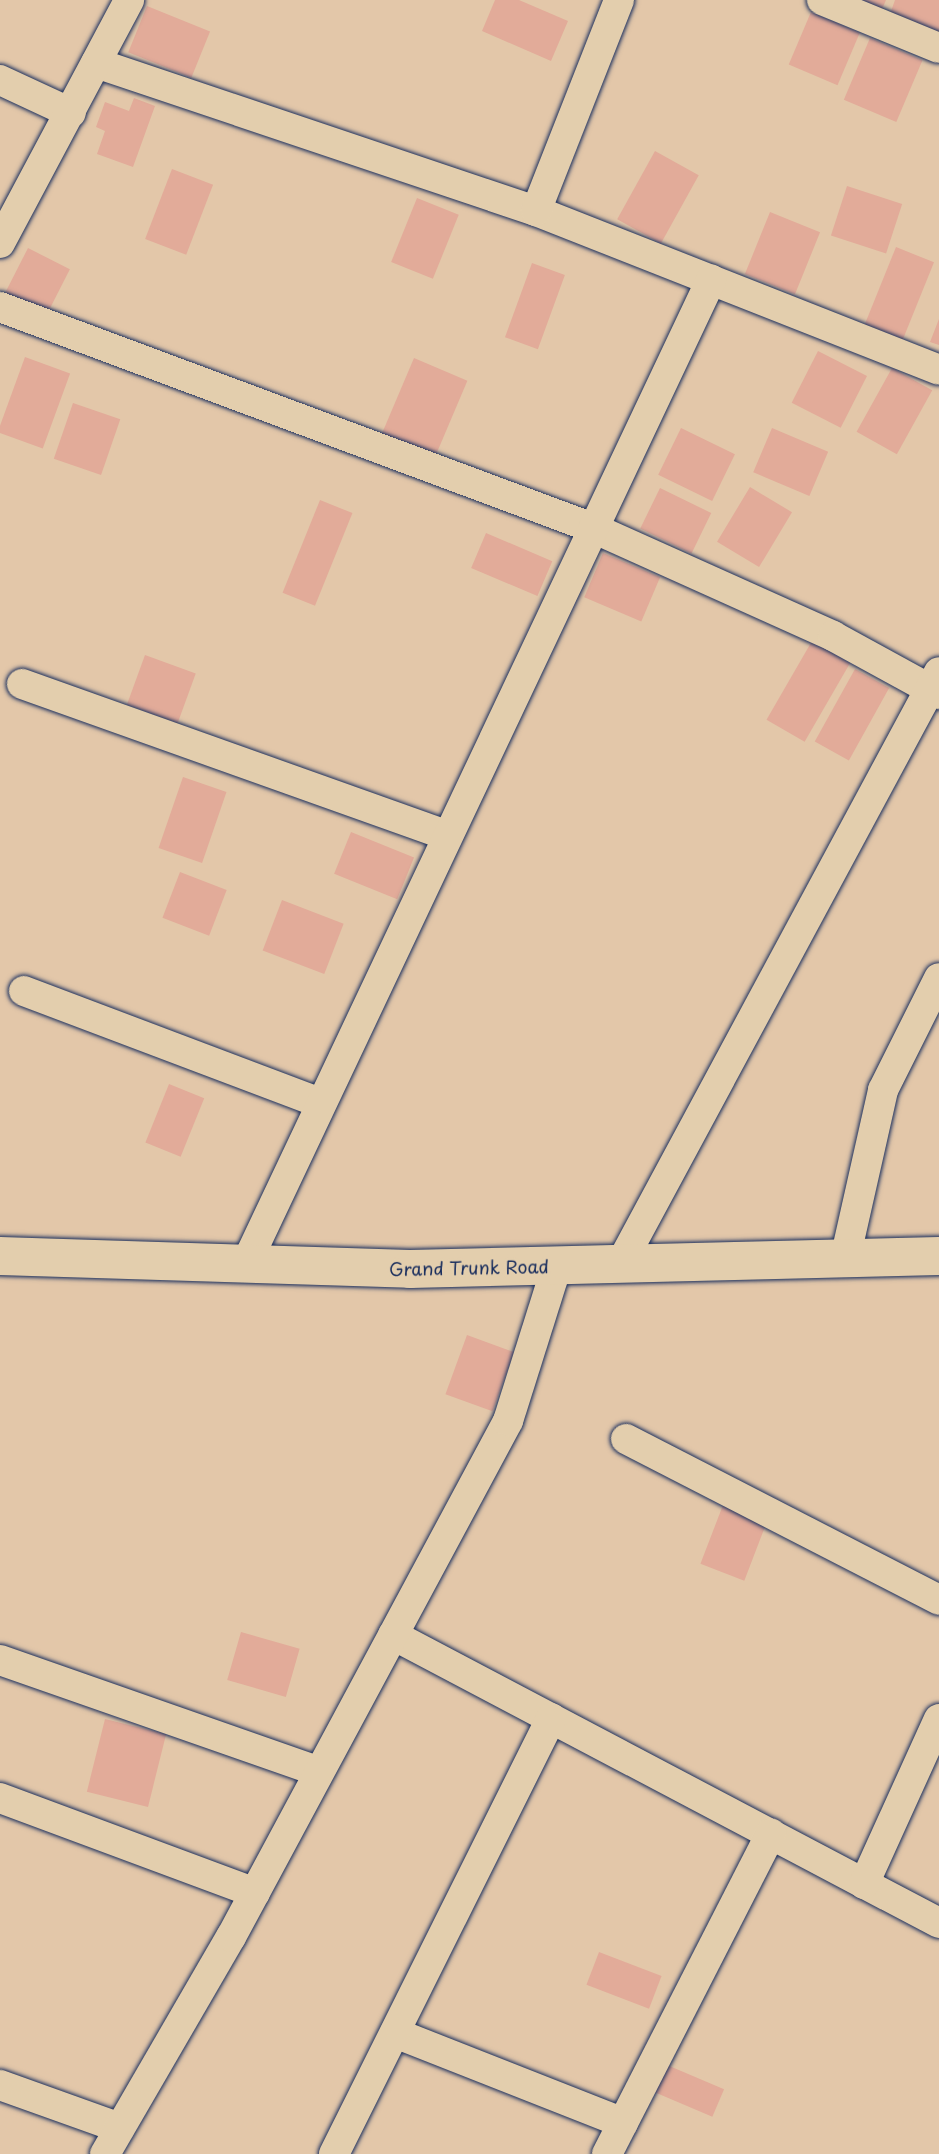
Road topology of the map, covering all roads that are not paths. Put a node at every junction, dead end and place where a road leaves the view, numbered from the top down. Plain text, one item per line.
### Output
1 (128, 0) edge
2 (619, 0) edge
3 (822, 0) edge
4 (939, 48) edge
5 (96, 63) junction
6 (0, 80) edge
7 (71, 113) junction
8 (536, 211) junction
9 (0, 243) edge
10 (711, 280) junction
11 (0, 307) edge
12 (939, 370) edge
13 (593, 528) junction
14 (22, 684) dead end
15 (936, 685) edge
16 (447, 835) junction
17 (939, 978) edge
18 (24, 991) dead end
19 (320, 1103) junction
20 (0, 1256) edge
21 (939, 1256) edge
22 (845, 1259) junction
23 (620, 1265) junction
24 (245, 1266) junction
25 (557, 1266) junction
26 (626, 1439) dead end
27 (939, 1600) edge
28 (393, 1635) junction
29 (0, 1660) edge
30 (551, 1718) junction
31 (937, 1732) edge
32 (319, 1772) junction
33 (0, 1798) edge
34 (771, 1834) junction
35 (864, 1884) junction
36 (255, 1893) junction
37 (939, 1923) edge
38 (395, 2033) junction
39 (0, 2085) edge
40 (623, 2123) junction
41 (120, 2128) junction
42 (105, 2154) edge
43 (334, 2154) edge
44 (607, 2154) edge

1 - 5 street
2 - 8 street
3 - 4 street
5 - 7 street
5 - 8 street
6 - 7 street
7 - 9 street
8 - 10 street
10 - 12 street
10 - 13 street
11 - 13 street
13 - 15 street
13 - 16 street
14 - 16 street
15 - 23 street
16 - 19 street
17 - 22 street
18 - 19 street
19 - 24 street
20 - 24 main road, Grand Trunk Road
21 - 22 main road, Grand Trunk Road
22 - 23 main road, Grand Trunk Road
23 - 25 main road, Grand Trunk Road
24 - 25 main road, Grand Trunk Road
25 - 28 street
26 - 27 street
28 - 30 street
28 - 32 street
29 - 32 street
30 - 34 street
30 - 38 street
31 - 35 street
32 - 36 street
33 - 36 street
34 - 35 street
34 - 40 street
35 - 37 street
36 - 41 street
38 - 40 street
38 - 43 street
39 - 41 street
40 - 44 street
41 - 42 street

